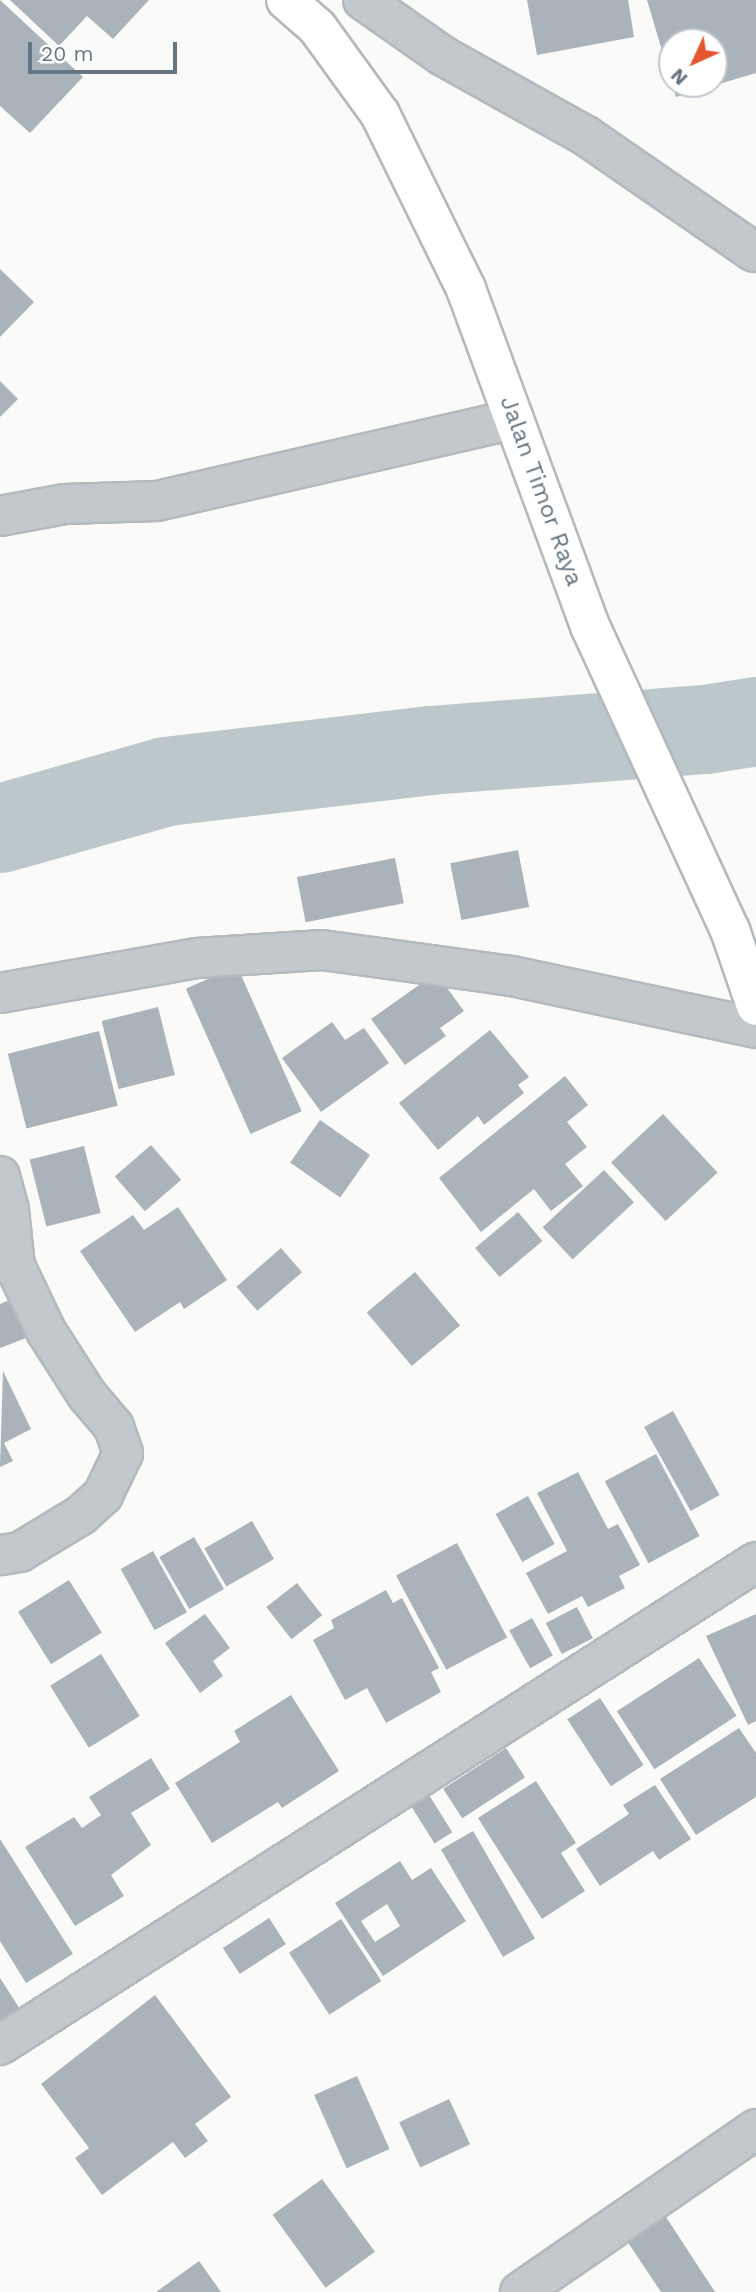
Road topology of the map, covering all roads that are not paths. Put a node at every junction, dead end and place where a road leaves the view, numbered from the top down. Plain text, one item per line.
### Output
1 (363, 0) edge
2 (298, 4) edge
3 (754, 252) dead end
4 (514, 419) junction
5 (0, 516) edge
6 (0, 993) edge
7 (756, 1006) edge
8 (756, 1028) edge
9 (0, 1176) edge
10 (0, 1555) edge
11 (756, 1562) edge
12 (0, 2045) edge
13 (756, 2129) edge
14 (520, 2292) edge

1 - 3 street
2 - 4 highway, Jalan Timor Raya
4 - 5 street
4 - 7 highway, Jalan Timor Raya
6 - 8 street
9 - 10 street
11 - 12 street
13 - 14 street

